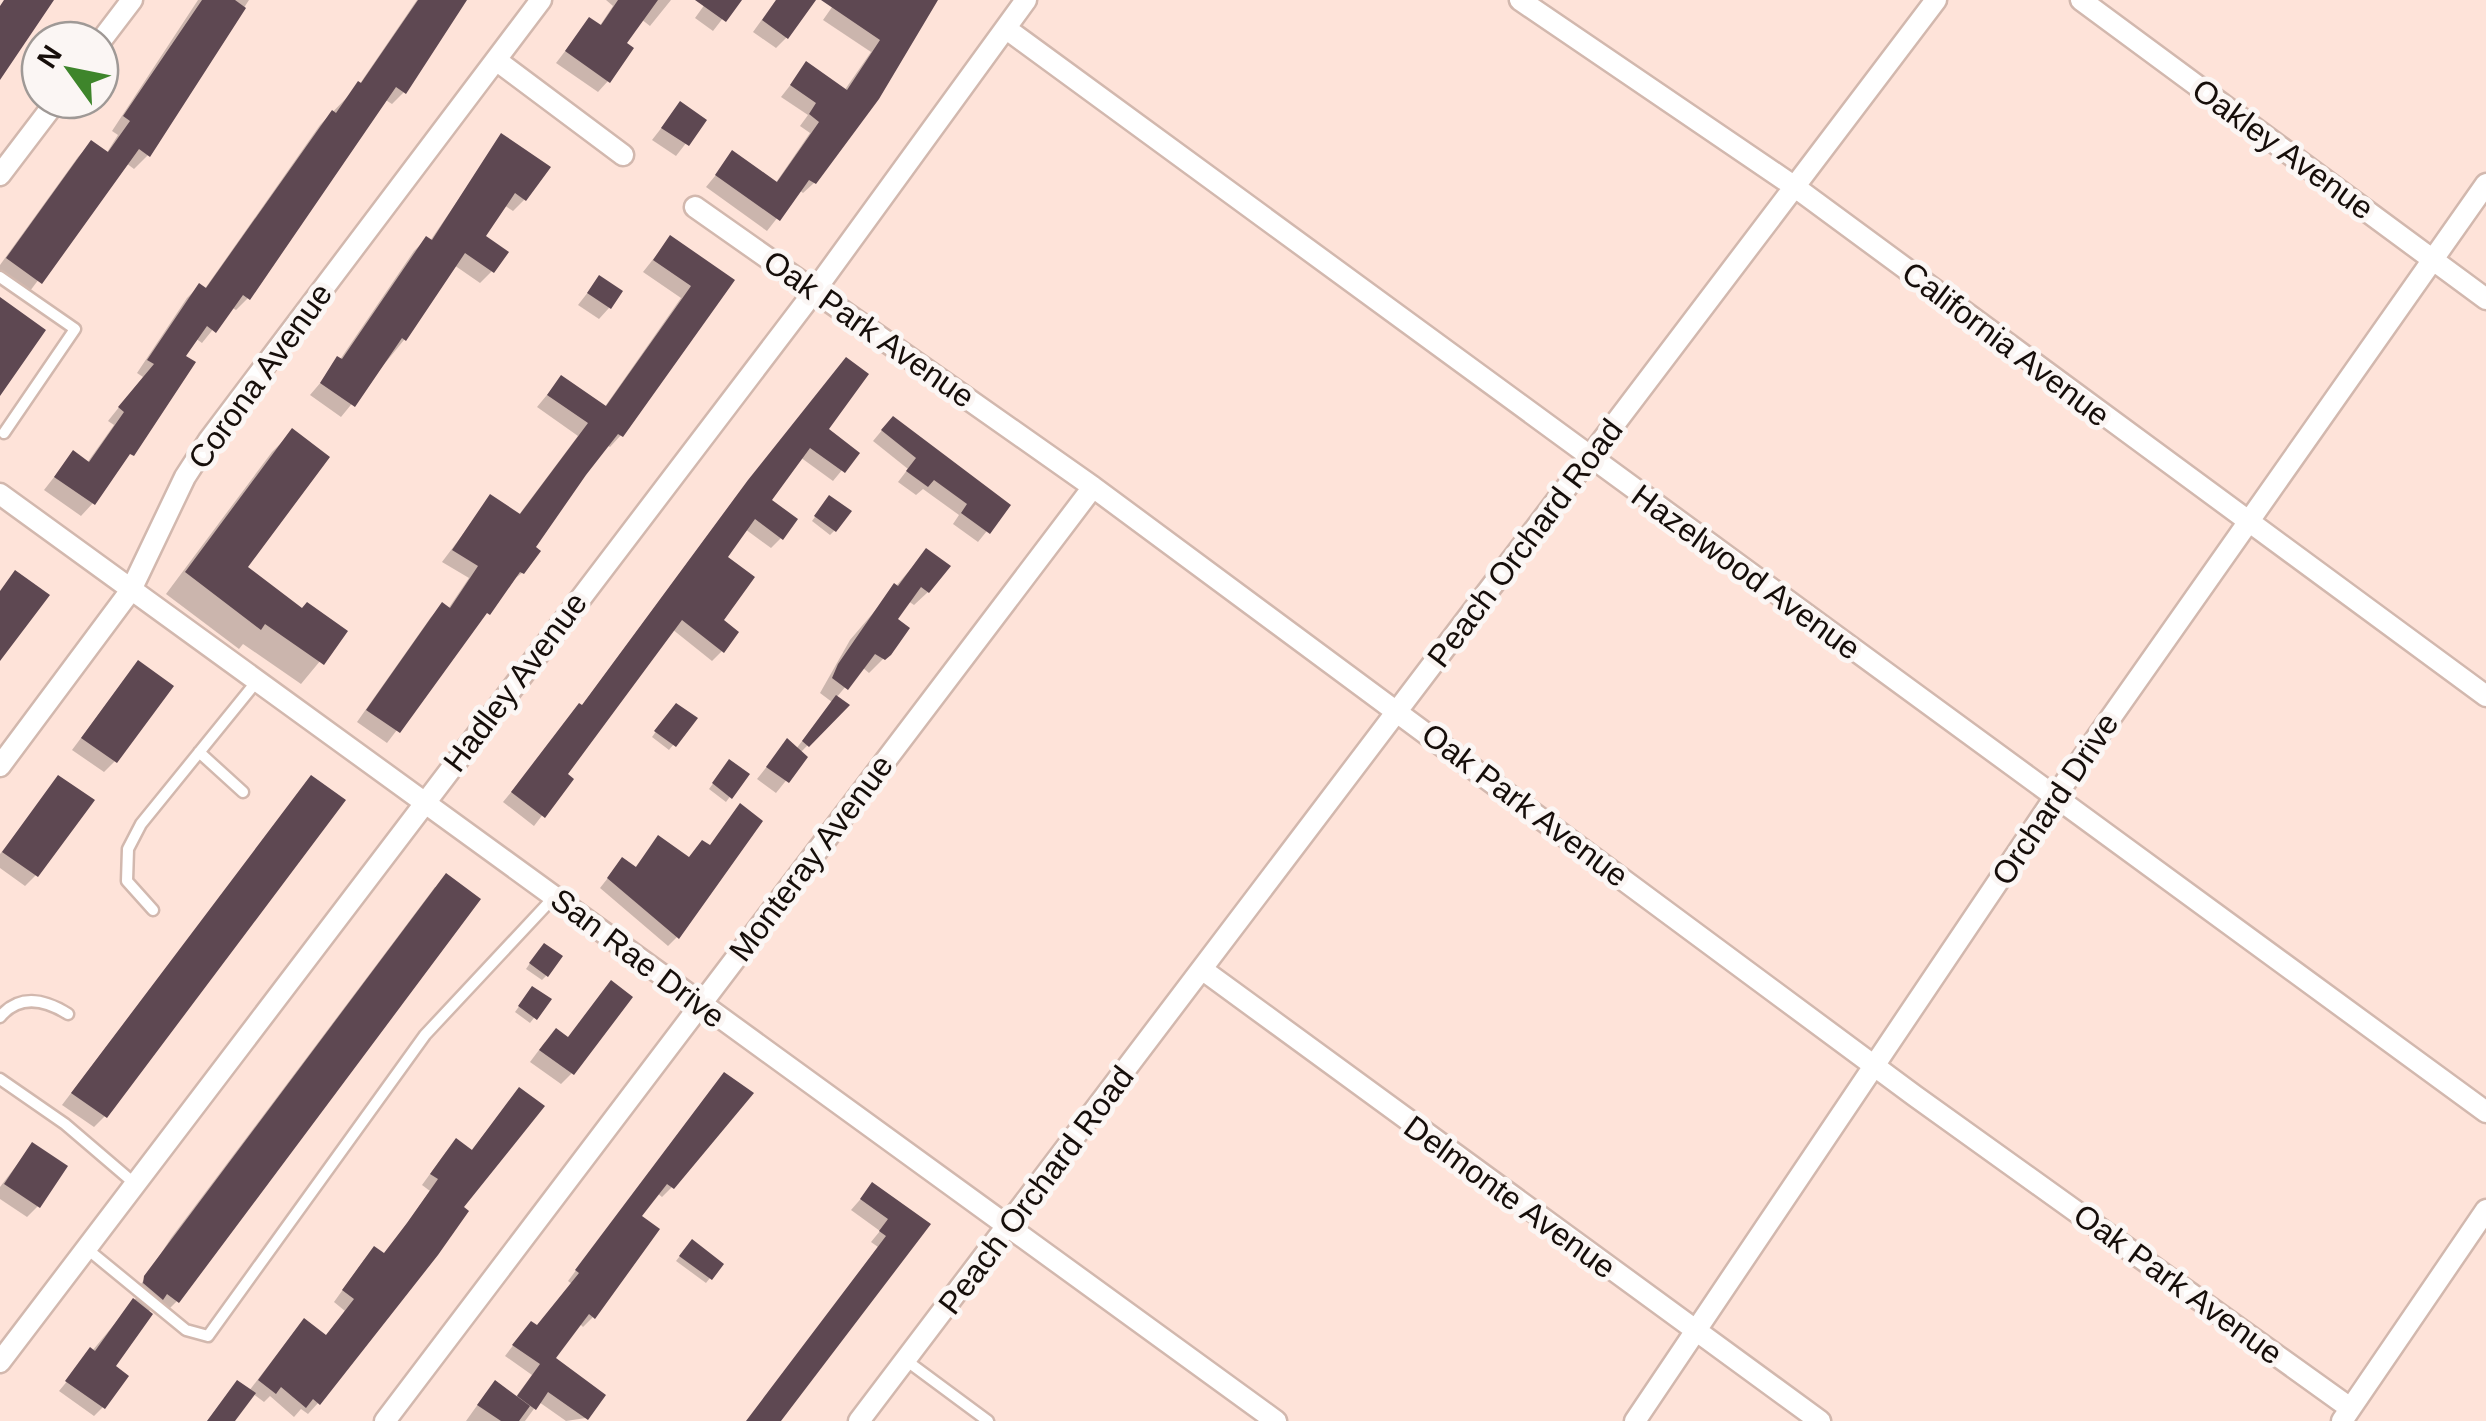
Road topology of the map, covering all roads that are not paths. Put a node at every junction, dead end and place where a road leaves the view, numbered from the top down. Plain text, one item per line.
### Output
1 (132, 0) edge
2 (541, 0) edge
3 (1026, 0) edge
4 (1520, 0) edge
5 (1936, 0) edge
6 (2081, 0) edge
7 (117, 20) edge
8 (1008, 30) junction
9 (496, 60) junction
10 (42, 120) edge
11 (622, 155) dead end
12 (0, 175) edge
13 (2486, 184) edge
14 (1795, 187) junction
15 (695, 206) dead end
16 (2432, 259) junction
17 (0, 277) edge
18 (813, 292) junction
19 (2486, 299) edge
20 (4, 433) dead end
21 (1589, 457) junction
22 (1093, 487) junction
23 (0, 494) edge
24 (2244, 522) junction
25 (131, 590) junction
26 (257, 680) junction
27 (2486, 696) edge
28 (1399, 710) junction
29 (199, 752) junction
30 (0, 766) edge
31 (243, 792) dead end
32 (2055, 797) junction
33 (425, 801) junction
34 (555, 896) junction
35 (153, 910) dead end
36 (1202, 970) junction
37 (702, 1003) junction
38 (68, 1014) dead end
39 (0, 1017) edge
40 (1876, 1068) junction
41 (0, 1079) edge
42 (2486, 1112) edge
43 (134, 1183) junction
44 (2486, 1210) edge
45 (1009, 1226) junction
46 (85, 1248) junction
47 (1694, 1333) junction
48 (907, 1361) junction
49 (0, 1362) edge
50 (2346, 1415) edge
51 (386, 1421) edge
52 (859, 1421) edge
53 (988, 1421) edge
54 (1276, 1421) edge
55 (1634, 1421) edge
56 (1820, 1421) edge

1 - 7 street
2 - 9 street, Corona Avenue
3 - 8 street, Hadley Avenue
4 - 14 street, California Avenue
5 - 14 street, Peach Orchard Road
6 - 16 street, Oakley Avenue
8 - 18 street, Hadley Avenue
8 - 21 street, Hazelwood Avenue
9 - 11 street
9 - 25 street, Corona Avenue
10 - 12 street
13 - 16 street, Orchard Drive
14 - 21 street, Peach Orchard Road
14 - 24 street, California Avenue
15 - 18 street, Oak Park Avenue
16 - 19 street, Oakley Avenue
16 - 24 street, Orchard Drive
17 - 20 lane
18 - 22 street, Oak Park Avenue
18 - 33 street, Hadley Avenue
21 - 28 street, Peach Orchard Road
21 - 32 street, Hazelwood Avenue
22 - 28 street, Oak Park Avenue
22 - 37 street, Monteray Avenue
23 - 25 street, San Rae Drive
24 - 27 street, California Avenue
24 - 32 street, Orchard Drive
25 - 26 street, San Rae Drive
25 - 30 street, Corona Avenue
26 - 29 lane
26 - 33 street, San Rae Drive
28 - 36 street, Peach Orchard Road
28 - 40 street, Oak Park Avenue
29 - 31 lane
29 - 35 lane
32 - 40 street, Orchard Drive
32 - 42 street, Hazelwood Avenue
33 - 34 street, San Rae Drive
33 - 43 street, Hadley Avenue
34 - 37 street, San Rae Drive
34 - 46 lane
36 - 45 street, Peach Orchard Road
36 - 47 street, Delmonte Avenue
37 - 45 street, San Rae Drive
37 - 51 street, Monteray Avenue
38 - 39 lane
40 - 47 street, Orchard Drive
40 - 50 street, Oak Park Avenue
41 - 43 lane
43 - 46 street, Hadley Avenue
44 - 50 street
45 - 48 street, Peach Orchard Road
45 - 54 street, San Rae Drive
46 - 49 street, Hadley Avenue
47 - 55 street, Orchard Drive
47 - 56 street, Delmonte Avenue
48 - 52 street, Peach Orchard Road
48 - 53 lane

